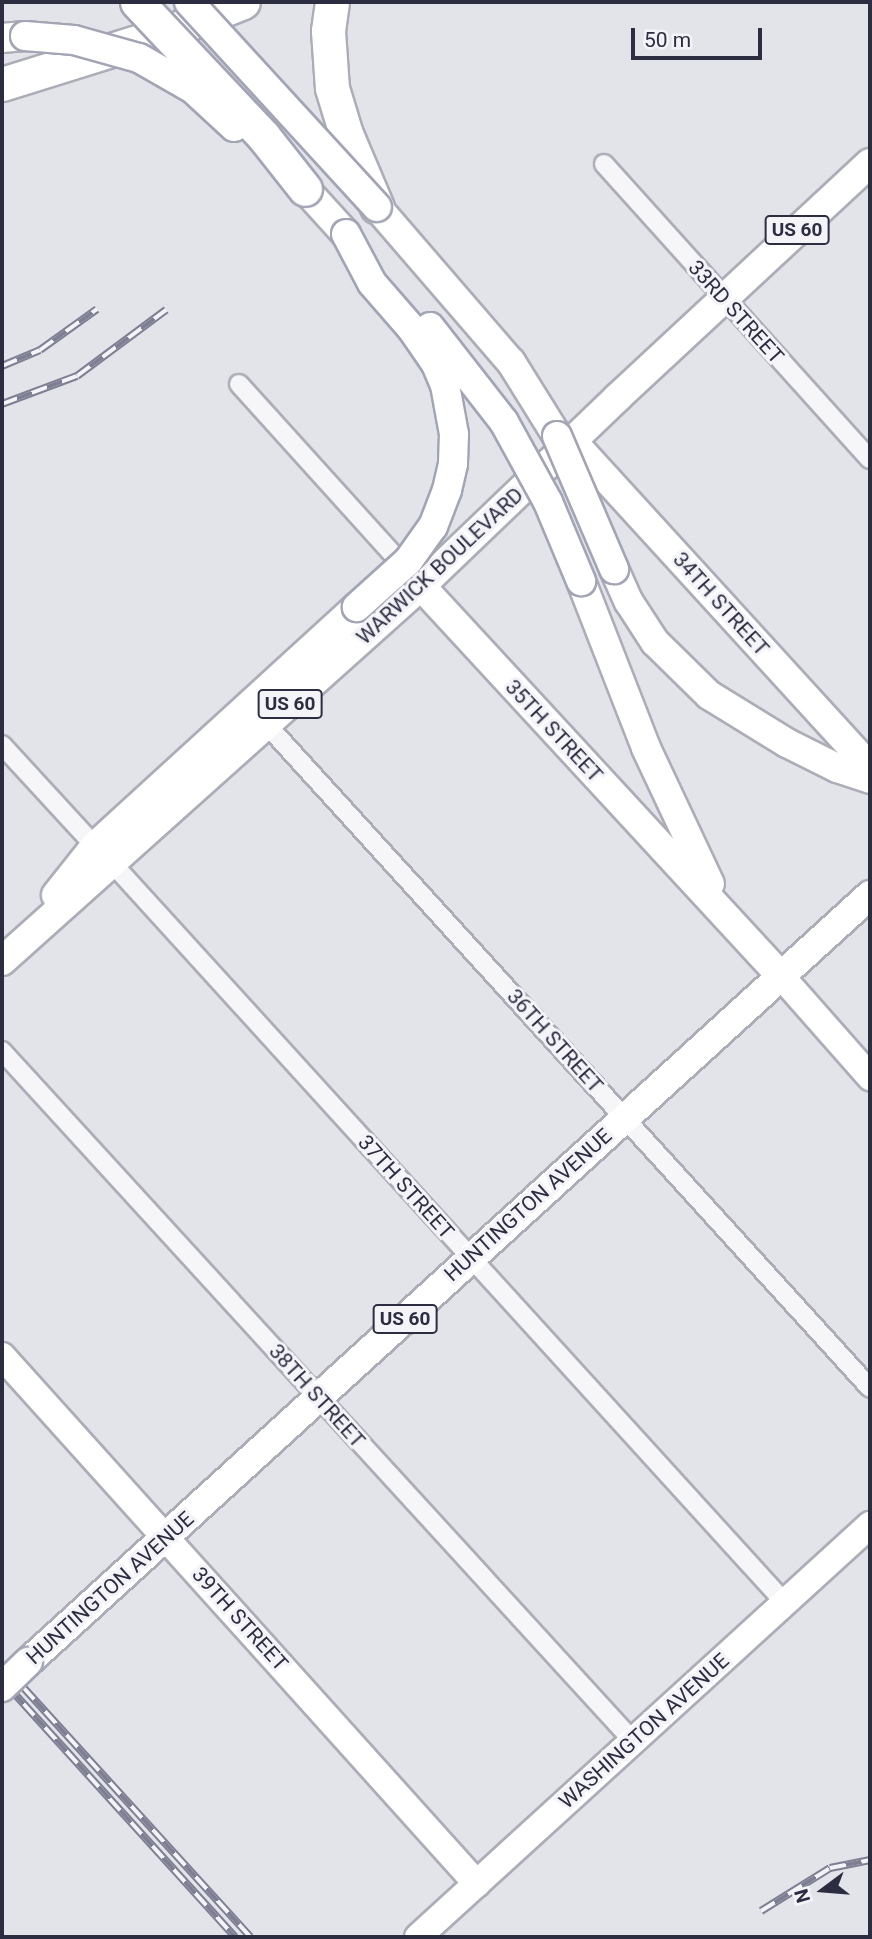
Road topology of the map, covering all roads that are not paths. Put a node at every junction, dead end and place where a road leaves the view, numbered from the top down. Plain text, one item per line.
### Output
1 (137, 2) edge
2 (189, 2) edge
3 (243, 2) edge
4 (331, 2) edge
5 (13, 37) edge
6 (2, 84) edge
7 (870, 163) edge
8 (604, 164) dead end
9 (305, 189) junction
10 (377, 207) junction
11 (346, 234) junction
12 (724, 298) junction
13 (239, 384) dead end
14 (572, 440) junction
15 (870, 459) edge
16 (421, 586) junction
17 (267, 725) junction
18 (2, 745) edge
19 (870, 767) edge
20 (870, 779) edge
21 (103, 854) junction
22 (870, 878) edge
23 (870, 895) edge
24 (849, 915) junction
25 (732, 922) junction
26 (2, 960) edge
27 (781, 976) junction
28 (2, 1051) edge
29 (870, 1077) edge
30 (624, 1118) junction
31 (470, 1257) junction
32 (2, 1356) edge
33 (870, 1388) edge
34 (318, 1398) junction
35 (870, 1525) edge
36 (166, 1536) junction
37 (785, 1603) junction
38 (2, 1687) edge
39 (633, 1741) junction
40 (477, 1884) junction
41 (418, 1937) edge

1 - 9 highway, bridge
2 - 10 main road, bridge
3 - 6 highway
4 - 10 highway
5 - 9 main road, bridge
7 - 12 main road, WARWICK BOULEVARD / US 60
8 - 12 street, 33RD STREET
9 - 11 main road
10 - 20 main road, bridge
11 - 21 main road, bridge
11 - 25 main road, bridge
12 - 14 main road, WARWICK BOULEVARD / US 60
12 - 15 street, 33RD STREET
13 - 16 street, 35TH STREET
14 - 16 main road, WARWICK BOULEVARD / US 60
14 - 19 main road, 34TH STREET
16 - 17 main road, WARWICK BOULEVARD / US 60
16 - 25 main road, 35TH STREET
17 - 21 main road, WARWICK BOULEVARD / US 60
17 - 30 street, 36TH STREET
18 - 21 street, 37TH STREET
21 - 26 main road
21 - 31 street, 37TH STREET
22 - 24 main road
23 - 24 main road, HUNTINGTON AVENUE / US 60
24 - 27 main road, HUNTINGTON AVENUE / US 60
25 - 27 main road, 35TH STREET
27 - 29 street, 35TH STREET
27 - 30 main road, HUNTINGTON AVENUE / US 60
28 - 34 street, 38TH STREET
30 - 31 main road, HUNTINGTON AVENUE / US 60
30 - 33 street, 36TH STREET
31 - 34 main road, HUNTINGTON AVENUE / US 60
31 - 37 street, 37TH STREET
32 - 36 street, 39TH STREET
34 - 36 main road, HUNTINGTON AVENUE / US 60
34 - 39 street, 38TH STREET
35 - 37 street, WASHINGTON AVENUE
36 - 38 main road, HUNTINGTON AVENUE / US 60, bridge
36 - 40 street, 39TH STREET
37 - 39 street, WASHINGTON AVENUE
39 - 40 street, WASHINGTON AVENUE
40 - 41 street, WASHINGTON AVENUE

